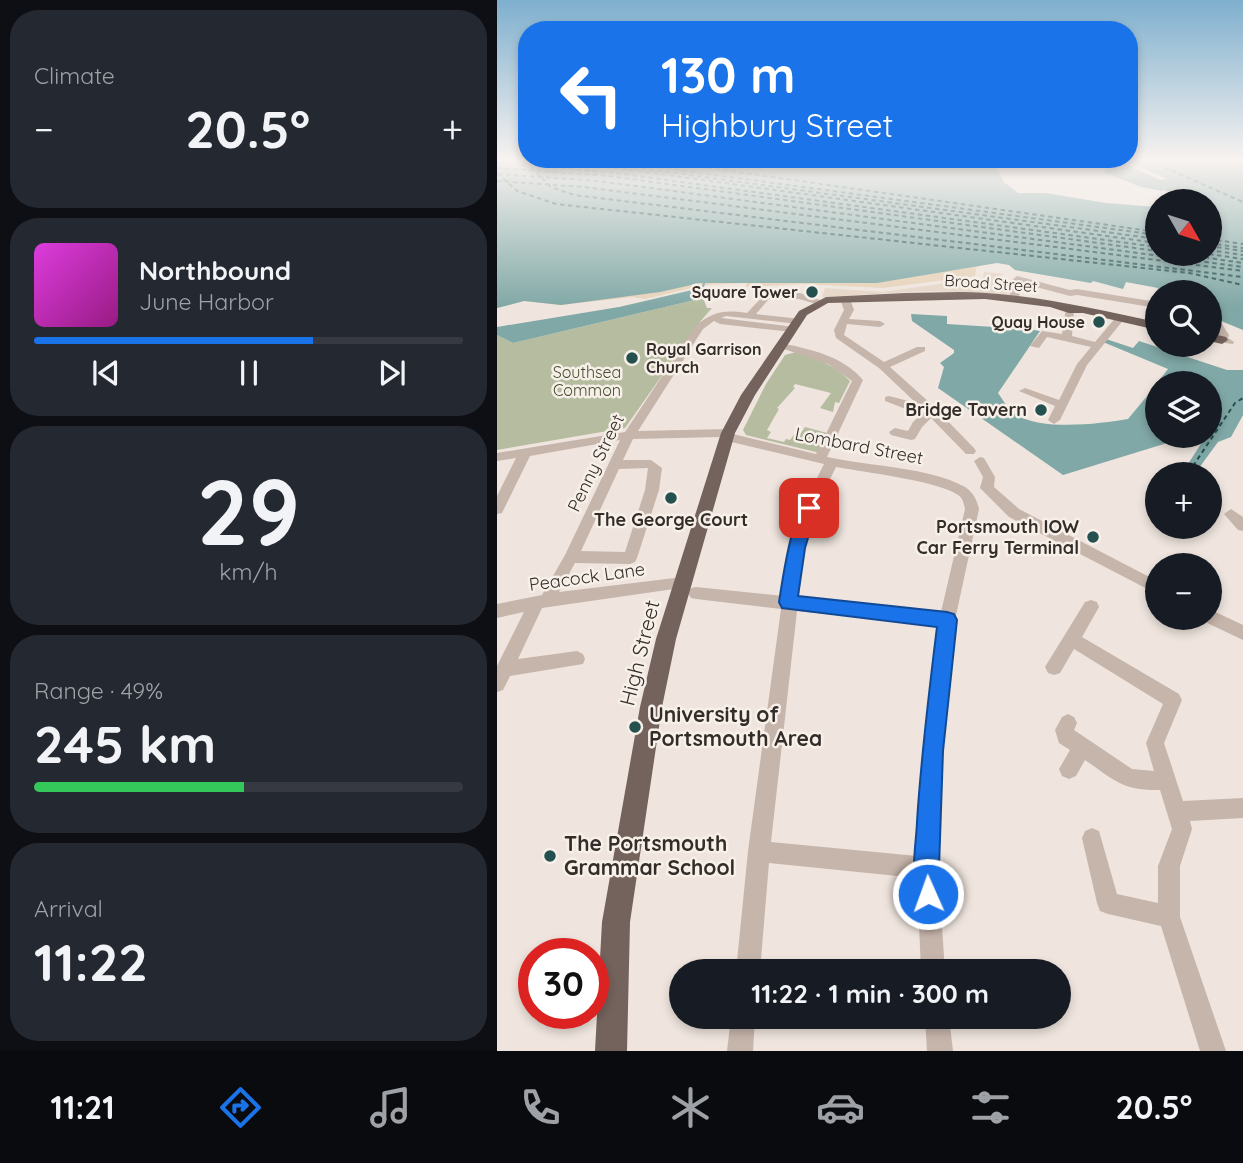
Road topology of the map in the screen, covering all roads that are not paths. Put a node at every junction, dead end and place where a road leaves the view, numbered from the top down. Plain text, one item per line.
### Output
1 (1070, 293) junction
2 (1014, 298) junction
3 (845, 299) junction
4 (1131, 299) junction
5 (820, 302) junction
6 (1145, 302) edge
7 (1065, 308) junction
8 (750, 315) junction
9 (714, 317) junction
10 (1121, 318) junction
11 (843, 321) junction
12 (1145, 323) edge
13 (880, 324) dead end
14 (795, 325) junction
15 (1067, 337) junction
16 (1096, 345) junction
17 (780, 346) junction
18 (1035, 346) dead end
19 (921, 349) dead end
20 (883, 366) junction
21 (1025, 391) dead end
22 (890, 398) dead end
23 (1062, 405) junction
24 (929, 408) junction
25 (1054, 420) dead end
26 (895, 432) dead end
27 (629, 435) junction
28 (728, 435) junction
29 (525, 453) junction
30 (497, 457) edge
31 (826, 460) junction
32 (616, 465) junction
33 (513, 476) junction
34 (497, 478) edge
35 (497, 509) edge
36 (1231, 514) dead end
37 (1243, 526) edge
38 (571, 557) junction
39 (1145, 582) edge
40 (690, 588) junction
41 (542, 602) junction
42 (788, 602) junction
43 (1091, 607) dead end
44 (497, 611) edge
45 (947, 620) junction
46 (1222, 622) edge
47 (1243, 633) edge
48 (1071, 639) junction
49 (577, 659) dead end
50 (1053, 667) dead end
51 (501, 677) edge
52 (1069, 723) dead end
53 (1082, 747) junction
54 (1069, 769) dead end
55 (1167, 780) junction
56 (1243, 808) edge
57 (1178, 811) junction
58 (1092, 838) dead end
59 (759, 851) junction
60 (927, 868) junction
61 (1169, 918) junction
62 (749, 959) edge
63 (932, 959) edge
64 (742, 1029) edge
65 (938, 1029) edge
66 (611, 1051) edge
67 (740, 1051) edge
68 (940, 1051) edge
69 (1213, 1051) edge

1 - 2 street
1 - 4 street
1 - 7 street
2 - 3 main road, Broad Street
2 - 7 main road, Broad Street
3 - 5 main road, Broad Street
3 - 11 street
4 - 6 street
4 - 10 street
5 - 8 street
5 - 14 main road, High Street
7 - 10 main road, Broad Street
7 - 15 street
8 - 9 street
8 - 14 street
9 - 14 street
9 - 27 street, Penny Street
10 - 12 main road, Broad Street
10 - 16 street
11 - 13 street
11 - 20 street
14 - 17 main road, High Street
15 - 16 street
15 - 18 street
16 - 23 street
17 - 28 main road, High Street
17 - 31 street
19 - 20 street
20 - 24 street
21 - 23 street
22 - 24 street
23 - 25 street
24 - 26 street
24 - 39 street
27 - 28 street, Lombard Street
27 - 29 street, Lombard Street
27 - 32 street, Penny Street
28 - 31 street, Lombard Street
28 - 40 main road, High Street
29 - 30 street, Lombard Street
29 - 33 street
31 - 42 street
31 - 45 street, Lombard Street
32 - 38 street, Penny Street
32 - 38 street
33 - 34 street
33 - 35 street
36 - 37 street
38 - 41 street, Penny Street
40 - 41 street, Peacock Lane
40 - 42 street, Peacock Lane
40 - 66 main road, High Street
41 - 44 street, Peacock Lane
41 - 51 street, Penny Street
42 - 45 street, Peacock Lane
42 - 59 street
43 - 48 street
45 - 60 street
46 - 47 street
48 - 50 street
48 - 55 street
49 - 51 street
52 - 53 street
53 - 54 street
53 - 55 street
55 - 57 street
56 - 57 street
57 - 61 street
58 - 61 street
59 - 60 street
59 - 62 street
60 - 63 street
61 - 69 street
64 - 67 street
65 - 68 street

